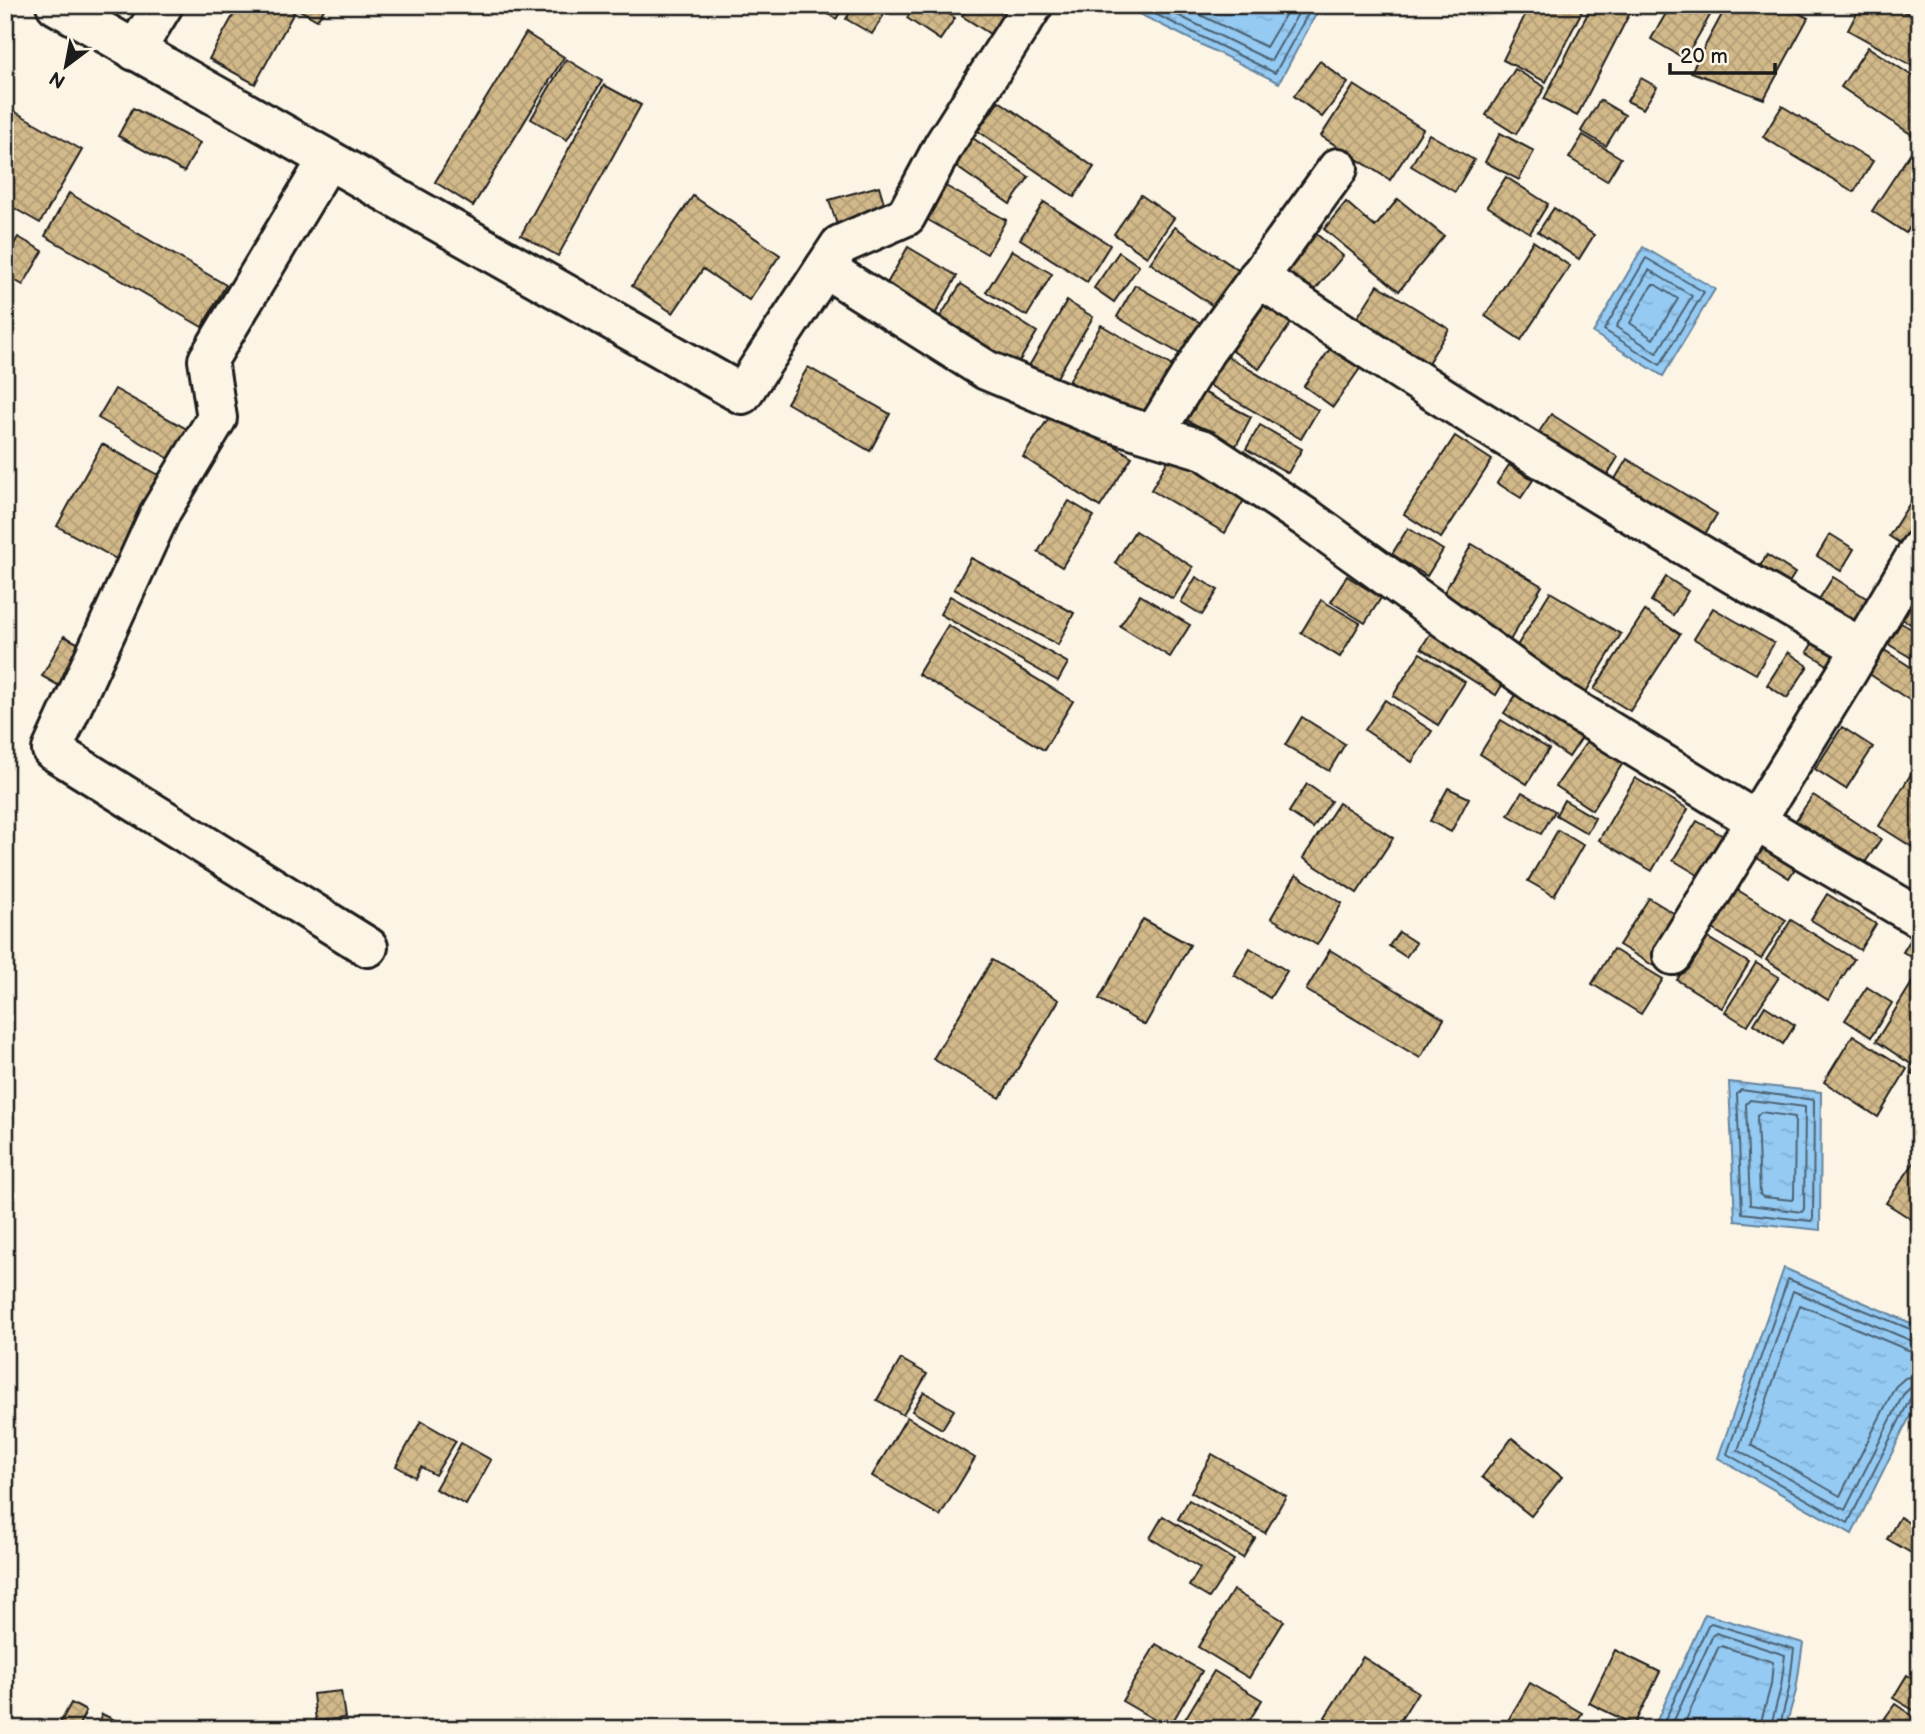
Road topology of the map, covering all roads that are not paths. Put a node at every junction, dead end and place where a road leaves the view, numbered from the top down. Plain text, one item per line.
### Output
1 (56, 5) edge
2 (163, 5) edge
3 (1033, 5) edge
4 (135, 51) junction
5 (327, 161) junction
6 (1338, 168) dead end
7 (825, 268) junction
8 (1258, 277) junction
9 (1154, 435) junction
10 (1919, 552) edge
11 (1862, 648) junction
12 (1755, 820) junction
13 (1920, 918) edge
14 (368, 947) dead end
15 (1673, 955) dead end

1 - 4 street
2 - 4 street
3 - 7 street
4 - 5 street
5 - 7 street
5 - 14 street
6 - 8 street
7 - 9 street
8 - 9 street
8 - 11 street
9 - 12 street
10 - 11 street
11 - 12 street
12 - 13 street
12 - 15 street

